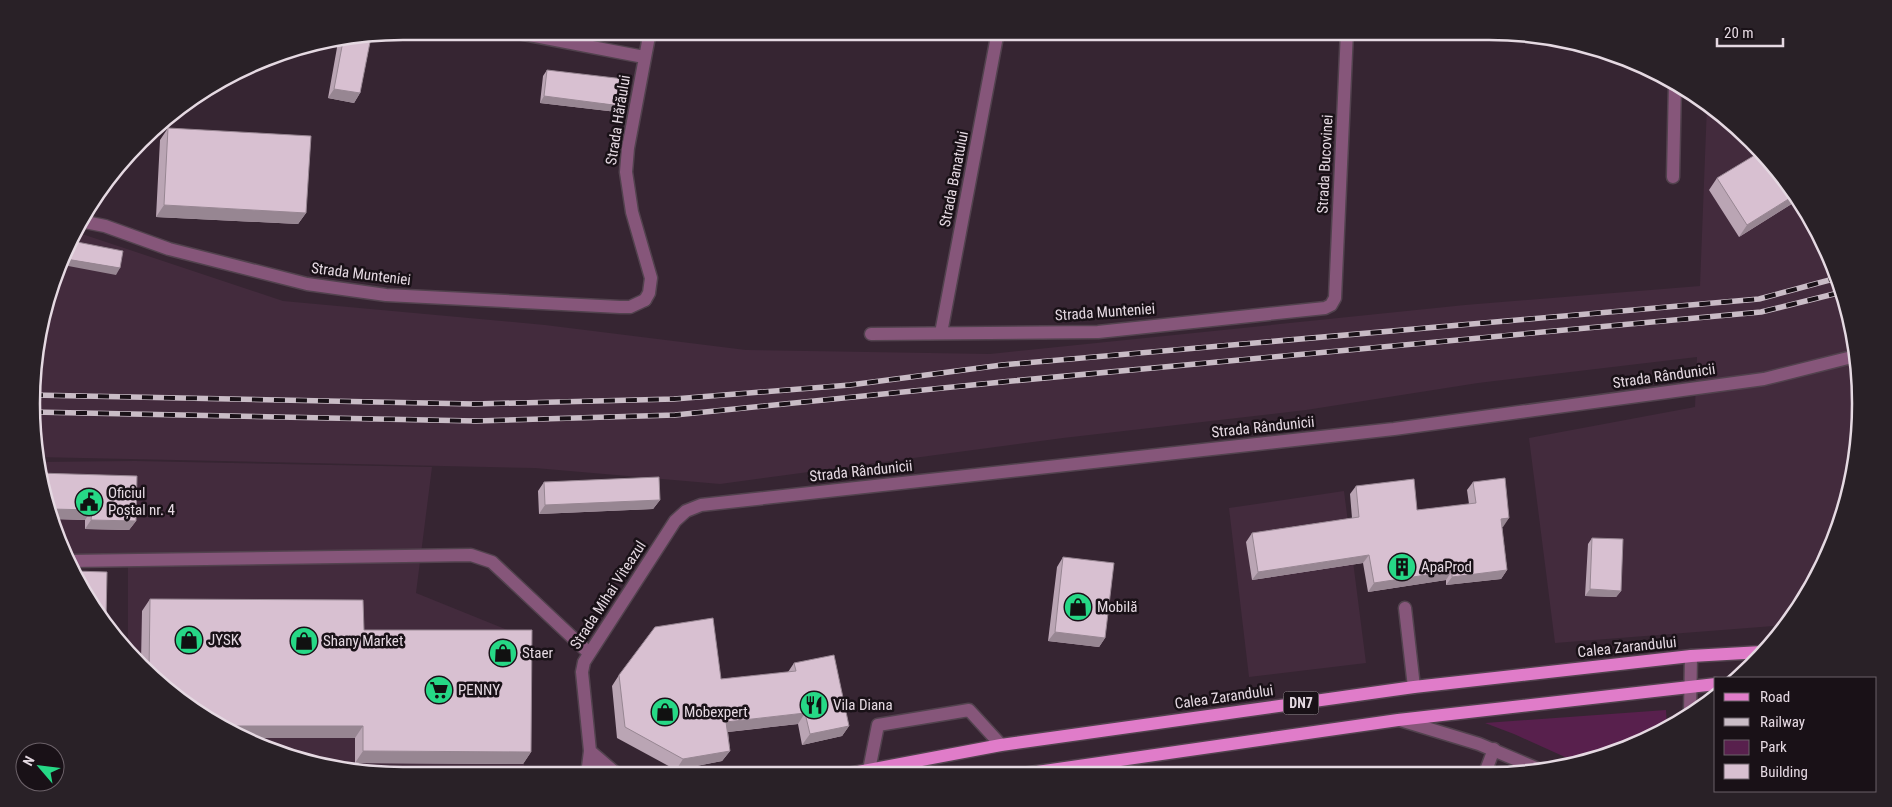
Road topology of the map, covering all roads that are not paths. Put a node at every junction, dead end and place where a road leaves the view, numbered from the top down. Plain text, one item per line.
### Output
1 (553, 40) edge
2 (648, 40) edge
3 (996, 40) edge
4 (1347, 40) edge
5 (644, 58) junction
6 (1675, 92) edge
7 (1673, 177) dead end
8 (89, 222) edge
9 (1335, 298) joint
10 (644, 300) joint
11 (941, 333) junction
12 (871, 334) dead end
13 (1849, 358) edge
14 (675, 521) joint
15 (75, 560) edge
16 (1405, 608) dead end
17 (1754, 652) edge
18 (589, 653) junction
19 (1691, 656) junction
20 (1714, 684) edge
21 (1414, 687) junction
22 (1691, 687) junction
23 (1690, 706) edge
24 (1398, 720) junction
25 (1001, 745) junction
26 (1494, 749) junction
27 (590, 750) junction
28 (1529, 765) edge
29 (581, 767) edge
30 (588, 767) edge
31 (597, 767) edge
32 (609, 767) edge
33 (870, 767) edge
34 (885, 767) edge
35 (1072, 767) edge
36 (1487, 767) edge

1 - 5 street
2 - 5 street, Strada Hărăului
3 - 11 street, Strada Banatului
4 - 9 street, Strada Bucovinei
5 - 10 street, Strada Hărăului
6 - 7 street
8 - 10 street, Strada Munteniei
9 - 11 street, Strada Munteniei
11 - 12 street, Strada Munteniei
13 - 14 street, Strada Rândunicii
14 - 18 street, Strada Mihai Viteazul
15 - 18 street
16 - 21 street
17 - 19 main road, Calea Zarandului / DN7
18 - 27 street, Strada Mihai Viteazul
19 - 21 main road, Calea Zarandului / DN7
19 - 22 street
20 - 22 main road, DN7
21 - 25 main road, Calea Zarandului / DN7
22 - 23 street
22 - 24 main road, DN7
24 - 26 street
24 - 35 main road, DN7
25 - 33 street
25 - 34 main road, Calea Zarandului / DN7
26 - 28 street
26 - 36 street
27 - 29 street
27 - 30 street, Strada Mihai Viteazul
27 - 31 street, Strada Mihai Viteazul
27 - 32 street

